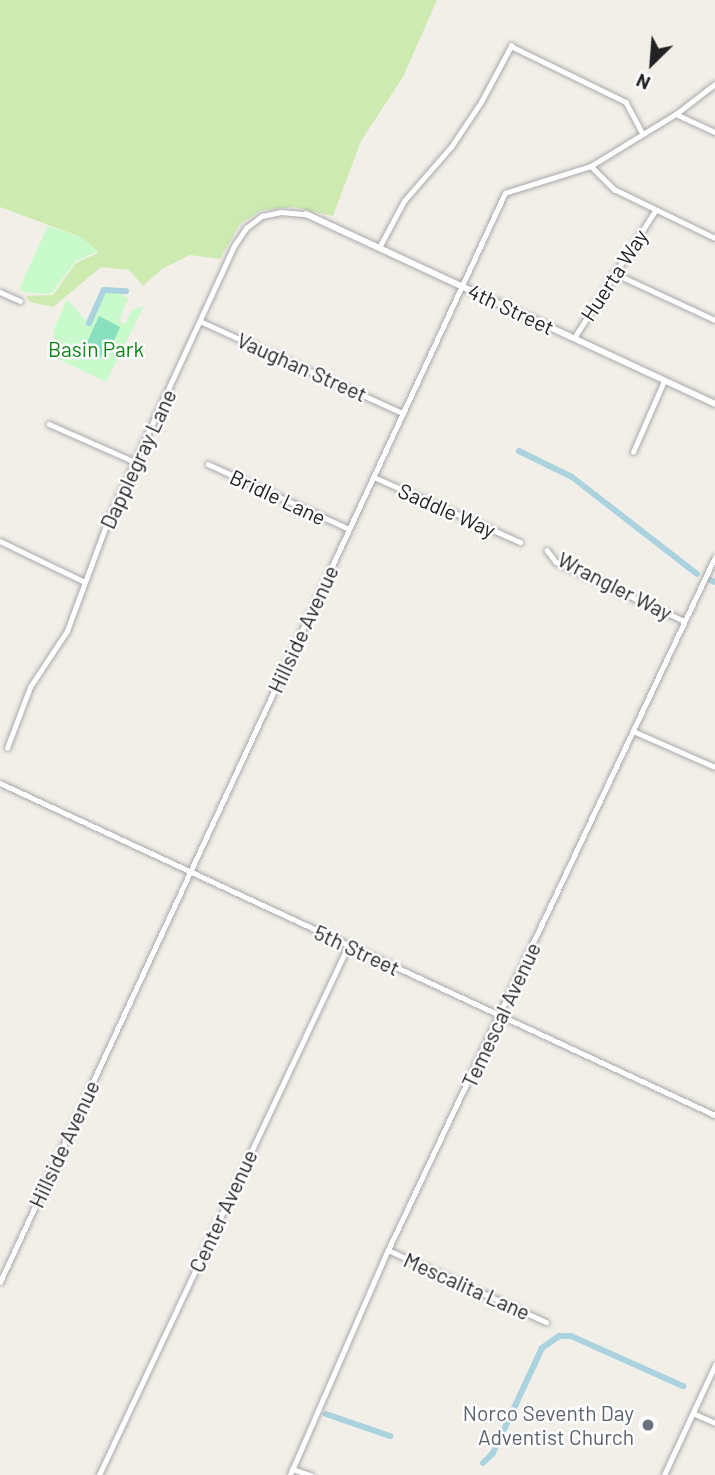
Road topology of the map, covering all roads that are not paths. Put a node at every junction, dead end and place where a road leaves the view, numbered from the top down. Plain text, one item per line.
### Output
1 (715, 84) edge
2 (676, 114) junction
3 (715, 132) edge
4 (643, 134) junction
5 (591, 166) junction
6 (655, 211) junction
7 (306, 214) joint
8 (715, 238) edge
9 (380, 246) junction
10 (614, 273) junction
11 (463, 286) junction
12 (0, 292) edge
13 (20, 301) dead end
14 (715, 320) edge
15 (202, 322) junction
16 (574, 338) junction
17 (664, 382) junction
18 (715, 404) edge
19 (402, 413) junction
20 (49, 424) dead end
21 (633, 452) dead end
22 (135, 462) junction
23 (208, 464) dead end
24 (374, 477) junction
25 (349, 529) junction
26 (0, 541) edge
27 (520, 542) dead end
28 (547, 550) dead end
29 (715, 556) edge
30 (85, 582) junction
31 (684, 621) junction
32 (633, 731) junction
33 (7, 748) dead end
34 (715, 767) edge
35 (0, 783) edge
36 (190, 873) junction
37 (348, 946) junction
38 (501, 1016) junction
39 (715, 1115) edge
40 (388, 1250) junction
41 (0, 1282) edge
42 (546, 1322) dead end
43 (715, 1365) edge
44 (693, 1413) junction
45 (715, 1423) edge
46 (291, 1472) edge
47 (99, 1475) edge
48 (311, 1475) edge
49 (664, 1475) edge

1 - 2 street, Hillside Avenue
2 - 3 street
2 - 4 street, Hillside Avenue
4 - 5 street, Hillside Avenue
4 - 9 street
5 - 6 street
5 - 11 street, Hillside Avenue
6 - 8 street
6 - 10 street, Huerta Way
7 - 9 street, 4th Street
7 - 15 street, Dapplegray Lane
9 - 11 street, 4th Street
10 - 14 street
10 - 16 street, Huerta Way
11 - 16 street, 4th Street
11 - 19 street, Hillside Avenue
12 - 13 street
15 - 19 street, Vaughan Street
15 - 22 street, Dapplegray Lane
16 - 17 street, 4th Street
17 - 18 street, 4th Street
17 - 21 street
19 - 24 street, Hillside Avenue
20 - 22 street
22 - 30 street, Dapplegray Lane
23 - 25 street, Bridle Lane
24 - 25 street, Hillside Avenue
24 - 27 street, Saddle Way
25 - 36 street, Hillside Avenue
26 - 30 street
28 - 31 street, Wrangler Way
29 - 31 street, Temescal Avenue
30 - 33 street, Dapplegray Lane
31 - 32 street, Temescal Avenue
32 - 34 street
32 - 38 street, Temescal Avenue
35 - 36 street, 5th Street
36 - 37 street, 5th Street
36 - 41 street, Hillside Avenue
37 - 38 street, 5th Street
37 - 47 street, Center Avenue
38 - 39 street, 5th Street
38 - 40 street, Temescal Avenue
40 - 42 street, Mescalita Lane
40 - 46 street, Temescal Avenue
43 - 44 street
44 - 45 street
44 - 49 street
46 - 48 street

